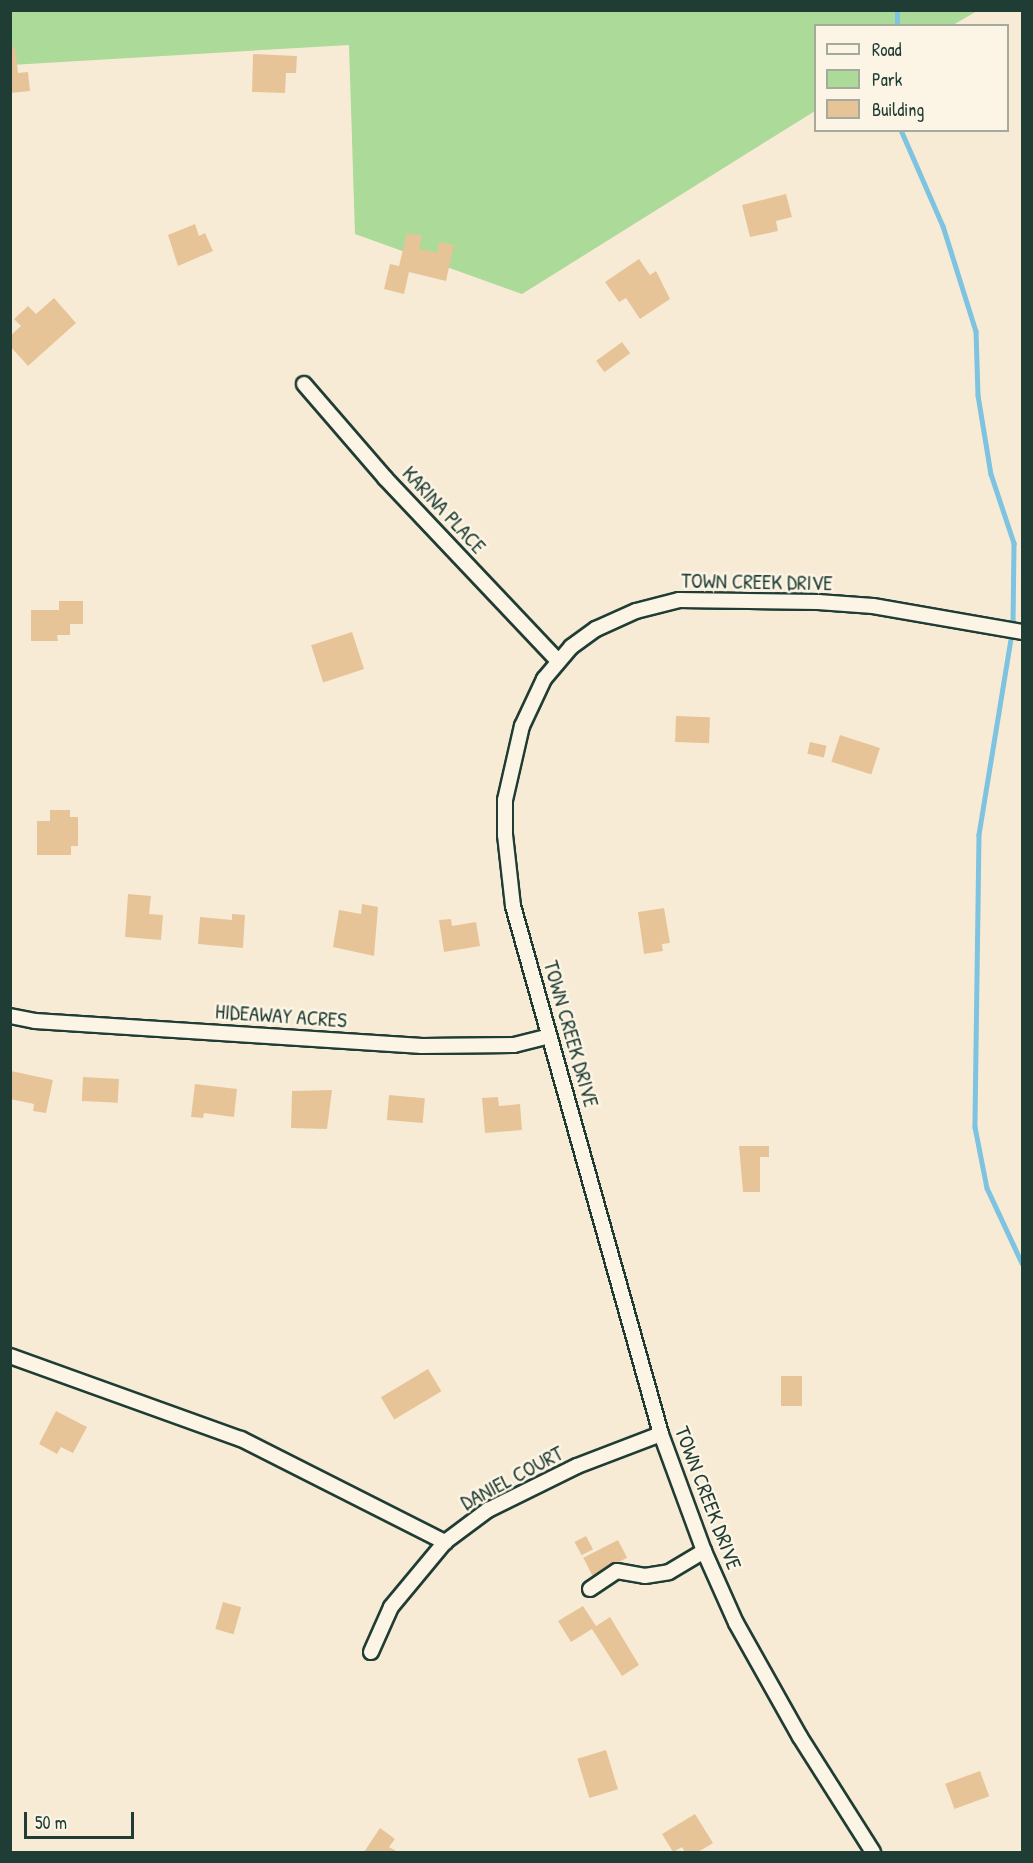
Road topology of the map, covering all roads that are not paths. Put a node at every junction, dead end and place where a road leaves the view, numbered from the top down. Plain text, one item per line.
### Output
1 (304, 384) dead end
2 (1023, 632) edge
3 (558, 661) junction
4 (10, 1016) edge
5 (549, 1036) junction
6 (10, 1356) edge
7 (661, 1434) junction
8 (445, 1542) junction
9 (704, 1551) junction
10 (590, 1589) dead end
11 (371, 1652) dead end
12 (873, 1852) edge

1 - 3 street, KARINA PLACE
2 - 3 street, TOWN CREEK DRIVE
3 - 5 street, TOWN CREEK DRIVE
4 - 5 street, HIDEAWAY ACRES
5 - 7 street, TOWN CREEK DRIVE
6 - 8 street
7 - 8 street, DANIEL COURT
7 - 9 street, TOWN CREEK DRIVE
8 - 11 street, DANIEL COURT
9 - 10 street
9 - 12 street, TOWN CREEK DRIVE

